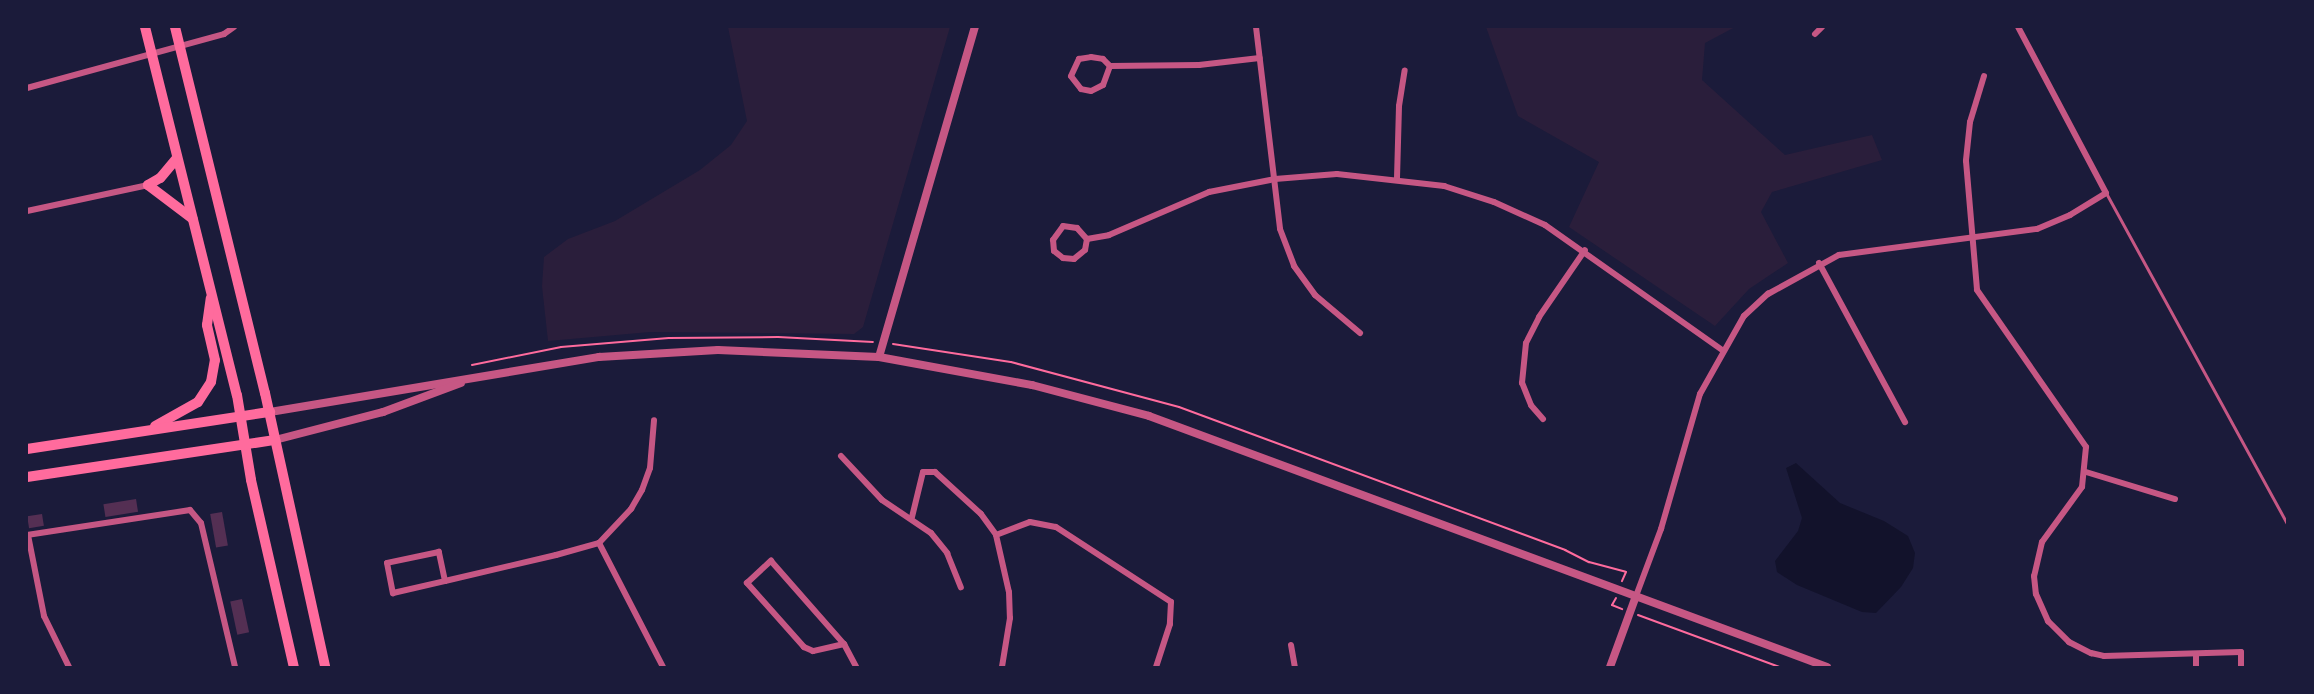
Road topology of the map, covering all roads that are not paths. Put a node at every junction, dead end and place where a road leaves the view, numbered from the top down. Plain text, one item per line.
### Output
1 (145, 27) edge
2 (175, 27) edge
3 (234, 27) edge
4 (975, 27) edge
5 (1256, 27) edge
6 (1822, 27) edge
7 (2018, 27) edge
8 (1815, 34) dead end
9 (180, 46) junction
10 (151, 54) junction
11 (1260, 58) junction
12 (1110, 66) junction
13 (1405, 70) dead end
14 (1984, 76) dead end
15 (27, 88) edge
16 (177, 158) junction
17 (1397, 178) junction
18 (1275, 179) junction
19 (148, 185) junction
20 (2106, 193) junction
21 (27, 211) edge
22 (193, 219) junction
23 (1972, 238) junction
24 (1087, 239) junction
25 (1585, 250) junction
26 (1819, 263) junction
27 (212, 292) junction
28 (1360, 333) dead end
29 (1722, 350) junction
30 (879, 357) junction
31 (471, 378) junction
32 (270, 412) junction
33 (240, 416) junction
34 (1543, 419) dead end
35 (654, 420) dead end
36 (1905, 422) dead end
37 (145, 430) junction
38 (275, 440) junction
39 (245, 446) junction
40 (27, 449) edge
41 (841, 456) dead end
42 (2086, 472) junction
43 (27, 477) edge
44 (2175, 499) dead end
45 (912, 517) junction
46 (2287, 523) edge
47 (28, 535) edge
48 (996, 535) junction
49 (599, 543) junction
50 (446, 581) junction
51 (961, 587) dead end
52 (1636, 596) junction
53 (844, 644) junction
54 (1291, 645) dead end
55 (2196, 654) junction
56 (69, 667) edge
57 (235, 667) edge
58 (294, 667) edge
59 (325, 667) edge
60 (663, 667) edge
61 (856, 667) edge
62 (1002, 667) edge
63 (1156, 667) edge
64 (1295, 667) edge
65 (1610, 667) edge
66 (1827, 667) edge
67 (2196, 667) edge
68 (2241, 667) edge

1 - 10 main road
2 - 9 main road
3 - 9 street
4 - 30 street
5 - 11 street
6 - 8 street
7 - 20 street
9 - 10 street
9 - 32 main road
10 - 15 street
10 - 16 main road
11 - 12 street
11 - 18 street
12 - 12 street
13 - 17 street
14 - 23 street
16 - 19 main road
16 - 22 main road
17 - 18 street
17 - 25 street
18 - 24 street
18 - 28 street
19 - 21 street
19 - 22 main road
20 - 23 street
20 - 46 lane
22 - 27 main road
23 - 26 street
23 - 42 street
24 - 24 street
25 - 29 street
25 - 34 street
26 - 29 street
26 - 36 street
27 - 33 main road
27 - 37 main road
29 - 52 street
30 - 31 street
30 - 52 street
31 - 32 street
31 - 38 street
32 - 33 main road
32 - 38 main road
33 - 37 main road
33 - 39 main road
35 - 49 street
37 - 40 main road
38 - 39 main road
38 - 59 main road
39 - 43 main road
39 - 58 main road
41 - 45 street
42 - 44 street
42 - 55 street
45 - 48 street
45 - 51 street
47 - 56 street
47 - 57 street
48 - 62 street
48 - 63 street
49 - 50 street
49 - 60 street
50 - 50 street
52 - 65 street
52 - 66 street
53 - 53 street
53 - 61 street
54 - 64 street
55 - 67 street
55 - 68 street

